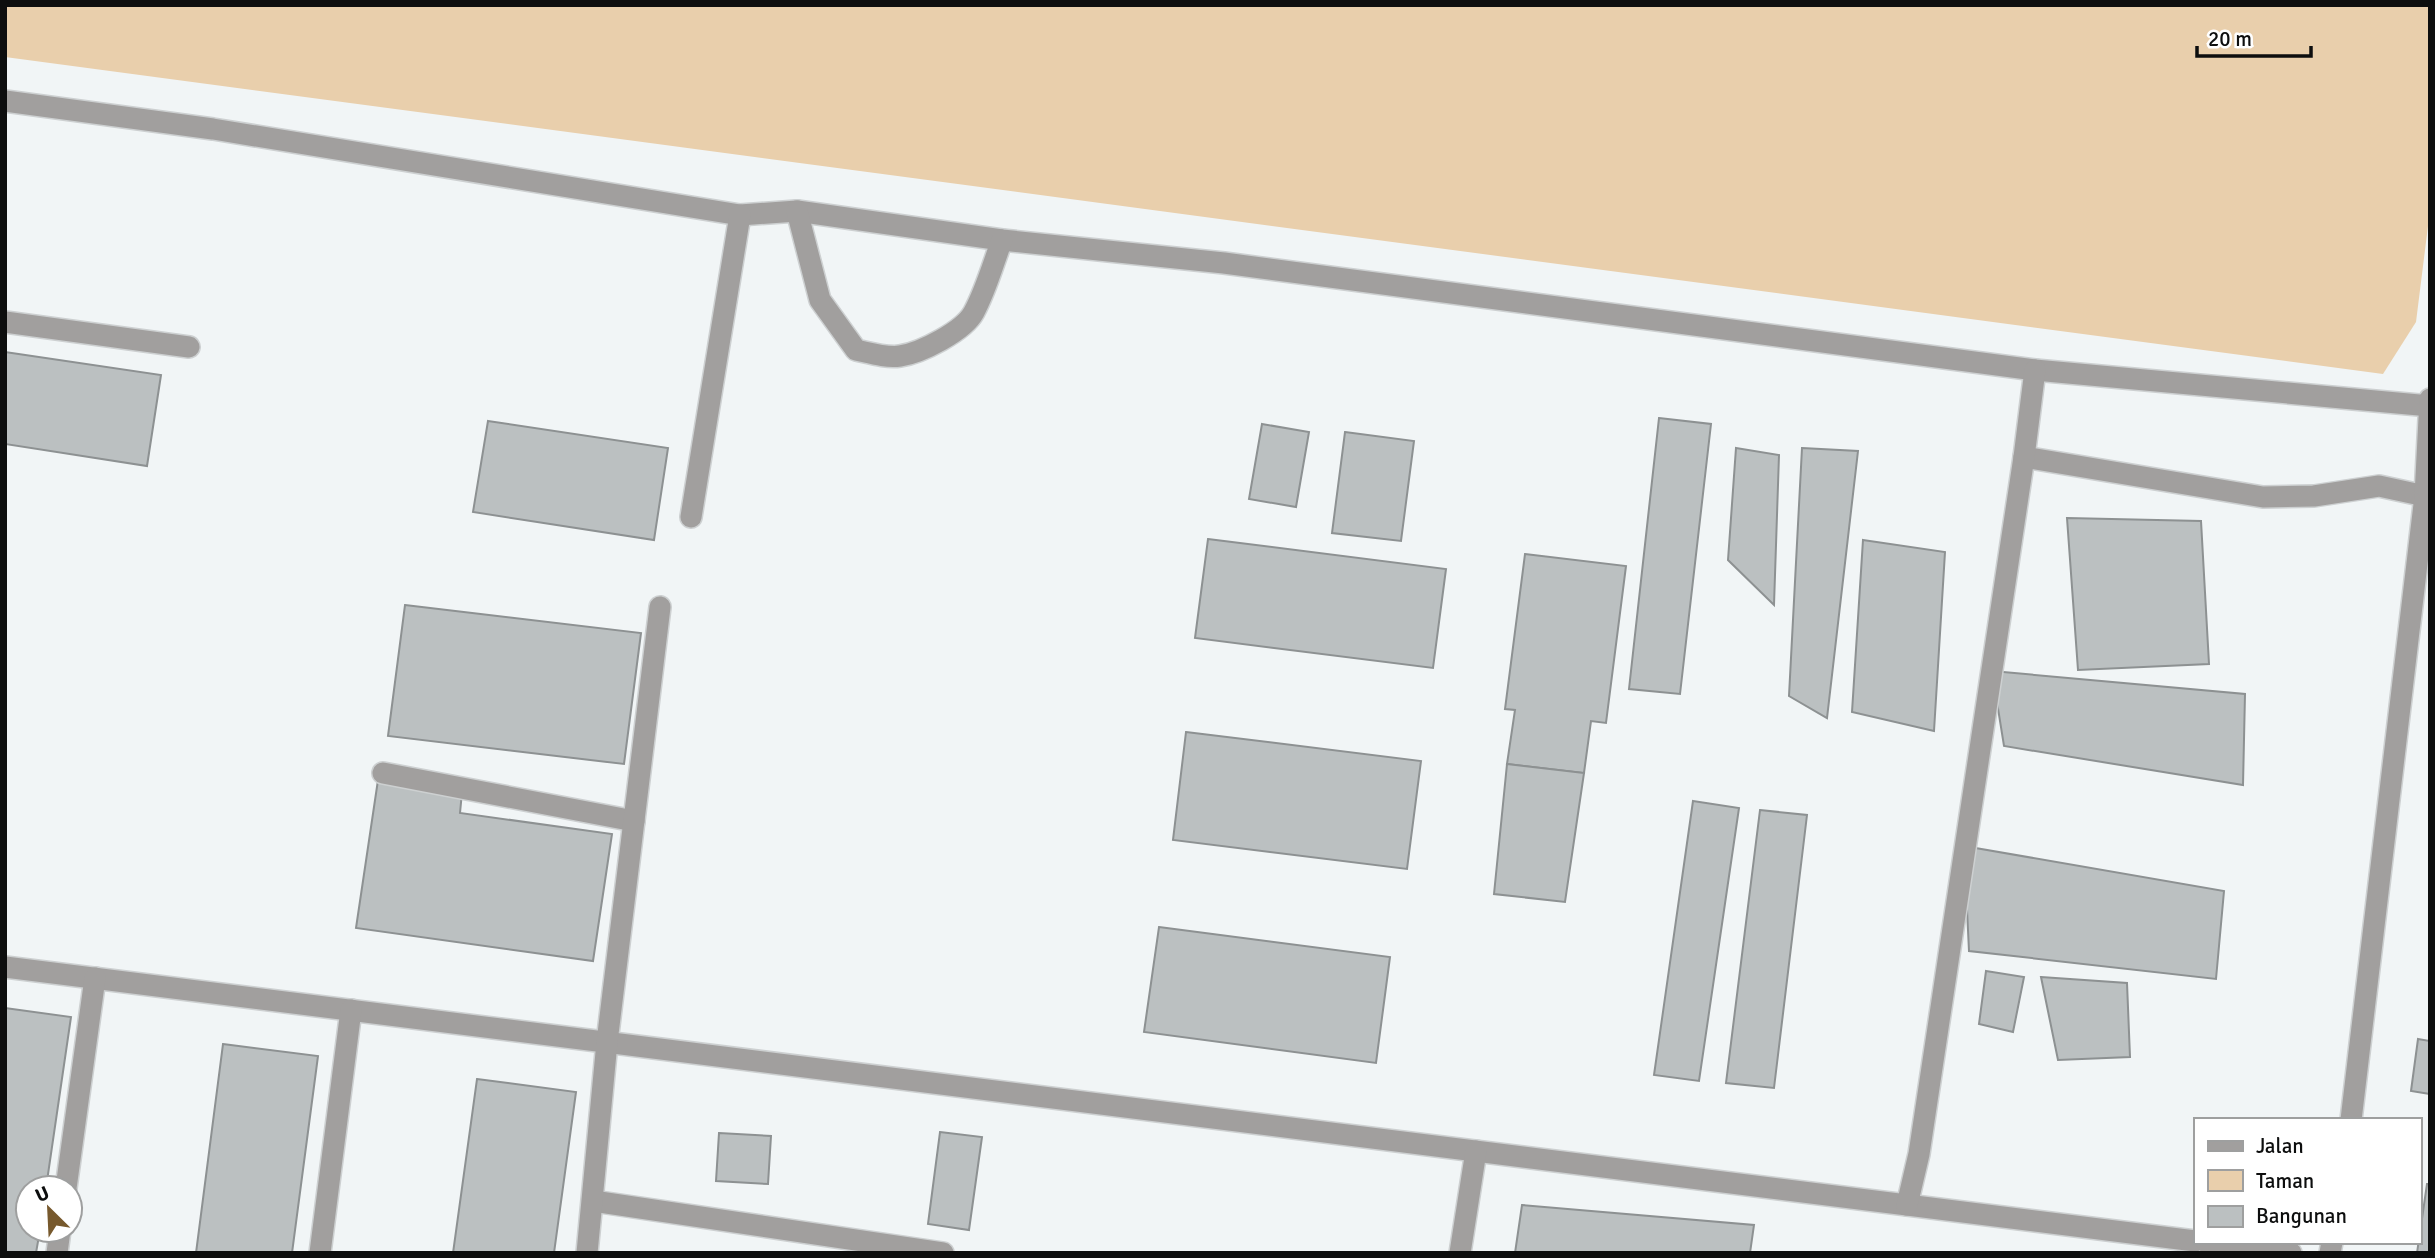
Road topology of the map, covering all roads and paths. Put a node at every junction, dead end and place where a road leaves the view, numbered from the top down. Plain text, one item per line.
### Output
1 (5, 101) edge
2 (797, 211) junction
3 (740, 215) junction
4 (1002, 240) junction
5 (5, 322) edge
6 (189, 347) dead end
7 (2035, 370) junction
8 (2429, 403) edge
9 (2024, 457) junction
10 (2425, 496) junction
11 (691, 517) dead end
12 (660, 607) dead end
13 (383, 772) dead end
14 (634, 821) junction
15 (5, 967) edge
16 (95, 978) junction
17 (351, 1010) junction
18 (607, 1042) junction
19 (2351, 1118) edge
20 (1476, 1151) junction
21 (68, 1174) edge
22 (593, 1201) junction
23 (1907, 1205) junction
24 (2194, 1241) edge
25 (2221, 1244) edge
26 (320, 1253) edge
27 (587, 1253) edge
28 (943, 1253) edge
29 (1460, 1253) edge
30 (2291, 1253) edge

1 - 3 lane
2 - 3 lane
2 - 4 lane
2 - 4 lane
3 - 11 lane
4 - 7 lane
5 - 6 lane
7 - 8 lane
7 - 9 lane
8 - 10 lane
9 - 10 lane
9 - 23 lane
10 - 19 lane
12 - 14 lane
13 - 14 lane
14 - 18 lane
15 - 16 lane
16 - 17 lane
16 - 21 lane
17 - 18 lane
17 - 26 lane
18 - 20 lane
18 - 22 lane
20 - 23 lane
20 - 29 lane
22 - 27 lane
22 - 28 lane
23 - 24 lane
25 - 30 lane

